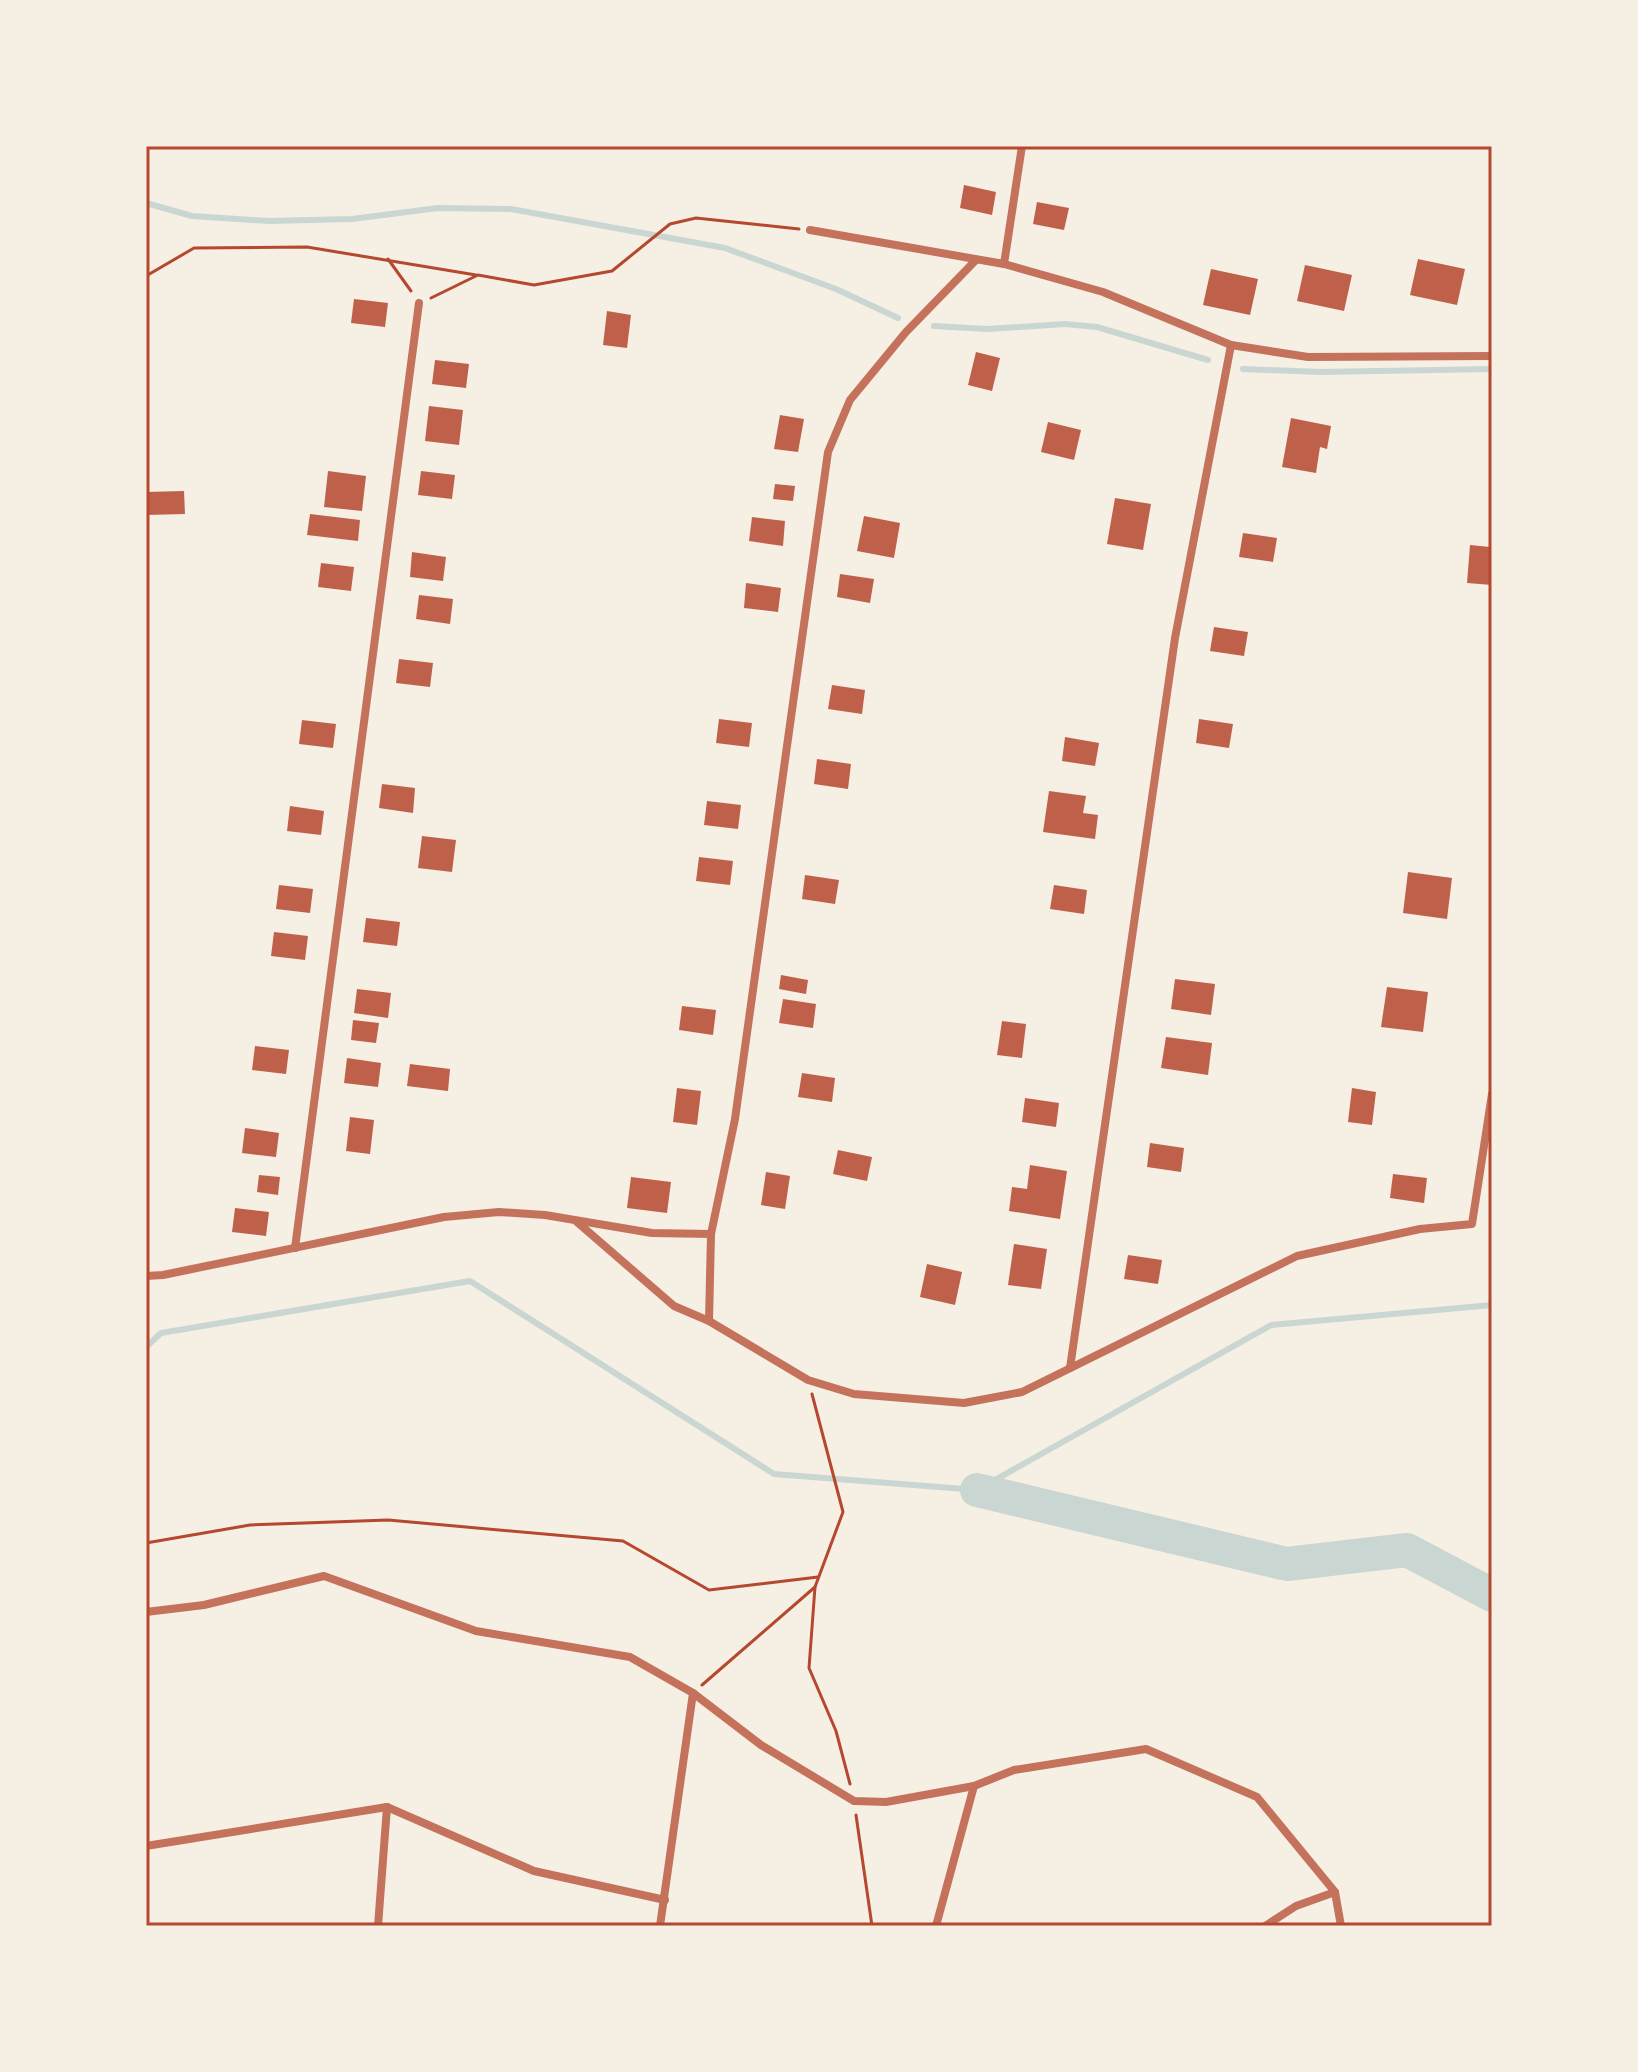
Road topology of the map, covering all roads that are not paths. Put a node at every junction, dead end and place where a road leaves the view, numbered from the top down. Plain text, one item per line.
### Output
1 (1022, 146) edge
2 (810, 230) road end
3 (975, 261) junction
4 (1004, 264) junction
5 (419, 303) road end
6 (1231, 345) junction
7 (1492, 356) edge
8 (1492, 1094) edge
9 (576, 1221) junction
10 (711, 1234) junction
11 (295, 1248) junction
12 (146, 1276) edge
13 (709, 1321) junction
14 (1070, 1368) junction
15 (146, 1612) edge
16 (693, 1693) junction
17 (974, 1786) junction
18 (387, 1807) junction
19 (146, 1846) edge
20 (1335, 1892) junction
21 (665, 1900) junction
22 (378, 1926) edge
23 (660, 1926) edge
24 (936, 1926) edge
25 (1265, 1926) edge
26 (1341, 1926) edge

1 - 4 street
2 - 3 street
3 - 4 street
3 - 10 street
4 - 6 street
5 - 11 street
6 - 7 street
6 - 14 street
8 - 14 street
9 - 10 street
9 - 11 street
9 - 13 street
10 - 13 street
11 - 12 street
13 - 14 street
15 - 16 street
16 - 17 street
16 - 21 street
17 - 20 street
17 - 24 street
18 - 19 street
18 - 21 street
18 - 22 street
20 - 25 street
20 - 26 street
21 - 23 street

